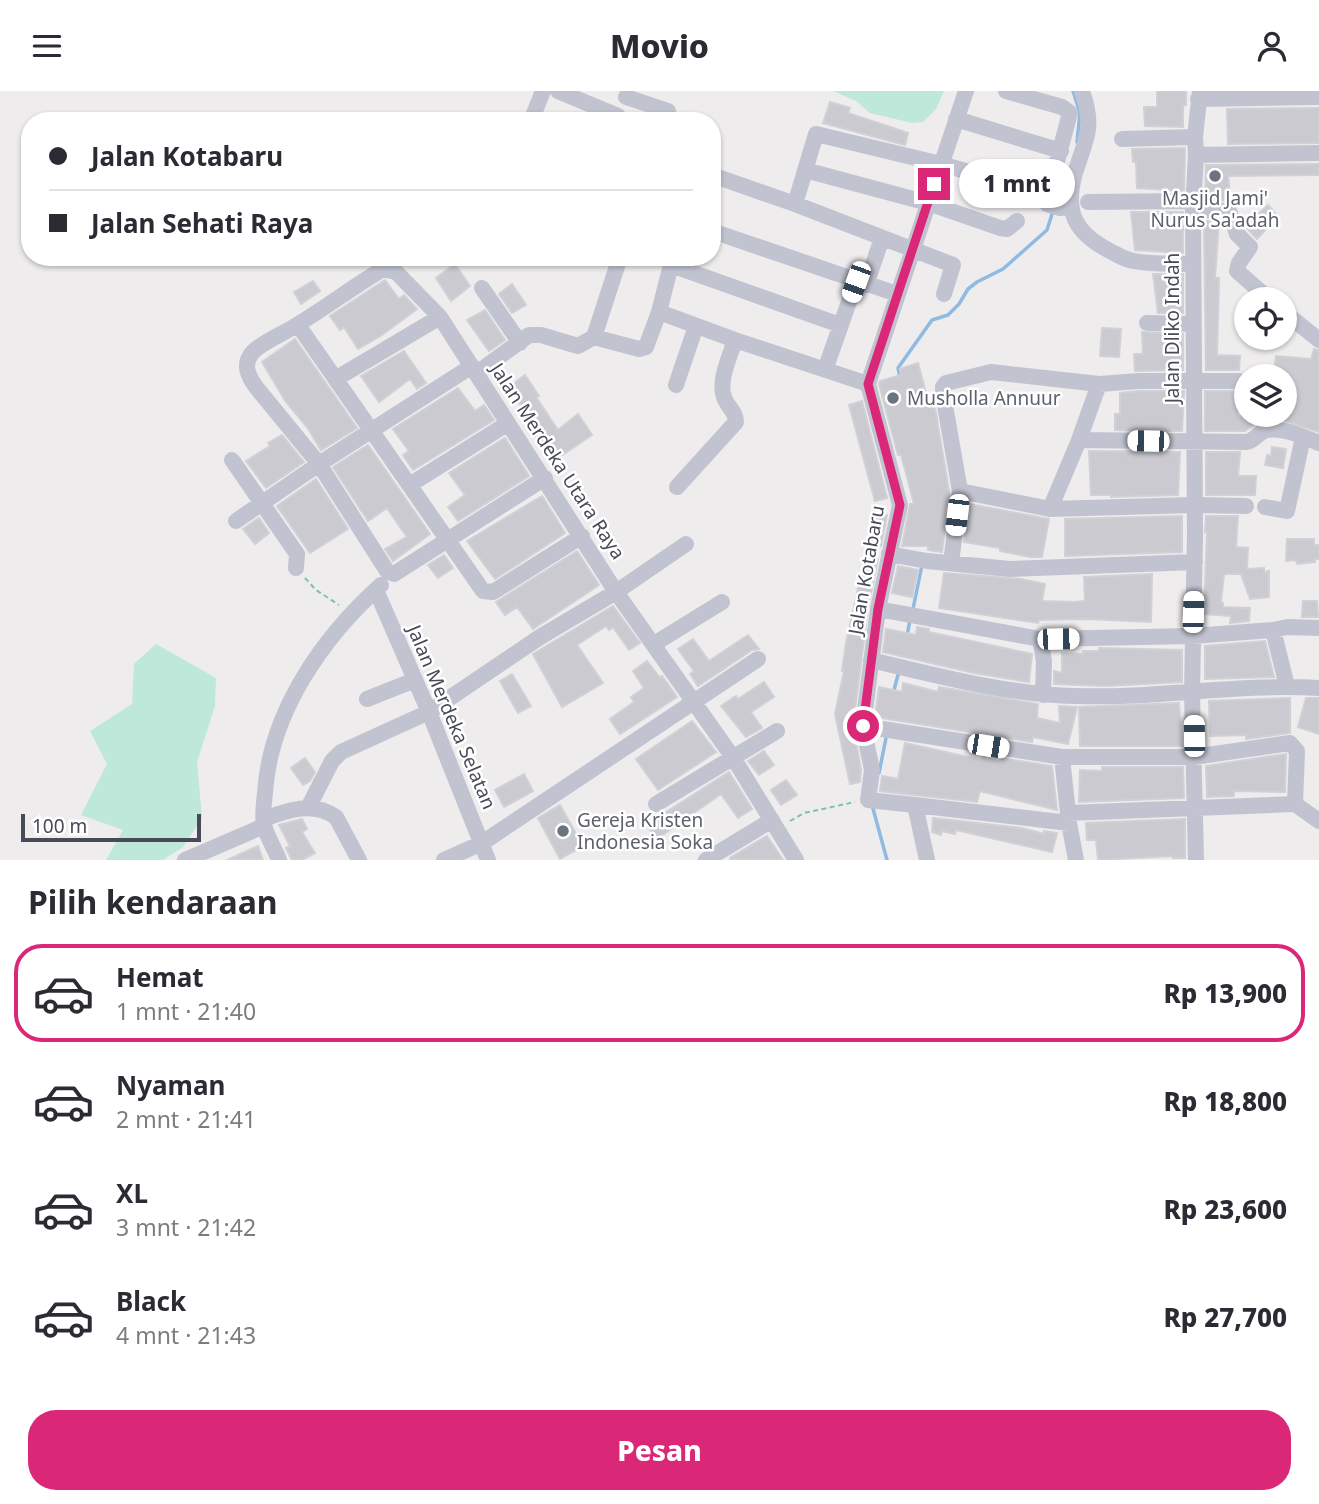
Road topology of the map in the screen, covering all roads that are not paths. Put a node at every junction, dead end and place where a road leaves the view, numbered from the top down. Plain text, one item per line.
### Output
1 (543, 91) edge
2 (558, 91) edge
3 (966, 91) edge
4 (1006, 91) edge
5 (1082, 91) edge
6 (627, 94) edge
7 (1199, 95) edge
8 (1319, 97) edge
9 (535, 112) edge
10 (604, 112) edge
11 (620, 112) edge
12 (668, 112) edge
13 (956, 119) junction
14 (1195, 137) junction
15 (1122, 139) dead end
16 (1061, 151) junction
17 (1319, 153) edge
18 (1196, 155) junction
19 (941, 164) junction
20 (805, 170) junction
21 (721, 178) edge
22 (1088, 202) dead end
23 (928, 203) junction
24 (1055, 203) junction
25 (795, 204) junction
26 (1194, 206) junction
27 (1017, 221) dead end
28 (721, 234) edge
29 (882, 238) junction
30 (912, 250) junction
31 (1193, 264) junction
32 (376, 266) edge
33 (385, 266) edge
34 (617, 266) edge
35 (671, 266) edge
36 (685, 266) edge
37 (861, 283) junction
38 (1255, 287) edge
39 (482, 288) dead end
40 (897, 294) junction
41 (944, 294) dead end
42 (659, 312) junction
43 (440, 317) junction
44 (1297, 322) edge
45 (1147, 323) dead end
46 (1193, 324) junction
47 (298, 325) junction
48 (840, 325) junction
49 (695, 326) junction
50 (594, 337) junction
51 (735, 340) junction
52 (1319, 340) edge
53 (520, 343) junction
54 (474, 369) junction
55 (825, 370) junction
56 (337, 378) junction
57 (1194, 381) junction
58 (1234, 381) edge
59 (676, 384) dead end
60 (868, 384) junction
61 (1099, 384) junction
62 (263, 394) joint
63 (507, 424) junction
64 (373, 430) junction
65 (1303, 437) junction
66 (1079, 440) junction
67 (1194, 441) junction
68 (1319, 443) edge
69 (232, 460) dead end
70 (318, 464) junction
71 (545, 478) junction
72 (411, 485) junction
73 (677, 487) dead end
74 (960, 491) junction
75 (263, 502) junction
76 (1194, 505) junction
77 (1246, 506) dead end
78 (1265, 507) dead end
79 (1050, 509) junction
80 (236, 521) dead end
81 (582, 536) junction
82 (449, 540) junction
83 (686, 544) dead end
84 (889, 554) junction
85 (1195, 562) junction
86 (951, 563) junction
87 (296, 568) road end
88 (384, 582) junction
89 (616, 592) junction
90 (722, 602) dead end
91 (878, 609) junction
92 (1319, 628) edge
93 (1273, 630) junction
94 (1193, 636) junction
95 (1040, 639) junction
96 (654, 644) junction
97 (758, 659) dead end
98 (871, 660) junction
99 (415, 680) junction
100 (1287, 686) junction
101 (1319, 688) edge
102 (1192, 692) junction
103 (1043, 695) junction
104 (367, 699) dead end
105 (694, 701) junction
106 (429, 712) junction
107 (863, 726) junction
108 (777, 731) dead end
109 (1062, 757) junction
110 (1194, 757) junction
111 (734, 759) junction
112 (656, 804) dead end
113 (1296, 804) junction
114 (915, 805) junction
115 (1196, 807) junction
116 (308, 808) junction
117 (1069, 818) junction
118 (1319, 821) edge
119 (264, 822) junction
120 (775, 825) junction
121 (482, 843) junction
122 (186, 860) edge
123 (279, 860) edge
124 (359, 860) edge
125 (443, 860) edge
126 (488, 860) edge
127 (706, 860) edge
128 (796, 860) edge
129 (927, 860) edge
130 (1076, 860) edge
131 (1196, 860) edge

1 - 9 street
2 - 10 street
3 - 13 street
4 - 16 street
5 - 24 street
6 - 11 street
6 - 12 street
7 - 8 street
7 - 14 street, Jalan Dliko Indah
13 - 16 street
13 - 19 street
14 - 15 street
14 - 18 street, Jalan Dliko Indah
16 - 24 street
17 - 18 street
18 - 26 street, Jalan Dliko Indah
19 - 20 street
19 - 23 street
19 - 24 street
20 - 23 street
20 - 25 street
21 - 25 street
22 - 26 street
23 - 27 street
23 - 30 street
24 - 31 street
25 - 29 street
26 - 31 street, Jalan Dliko Indah
26 - 38 street
28 - 37 street
29 - 30 street
29 - 37 street
30 - 40 street
30 - 41 street
31 - 46 street, Jalan Dliko Indah
32 - 47 street, Jalan Merdeka Utara Raya
33 - 43 street, Jalan Merdeka Utara Raya
34 - 50 street
35 - 42 street
36 - 48 street
37 - 40 street
37 - 48 street
39 - 53 street
40 - 60 street
42 - 49 street
42 - 50 street
43 - 54 street, Jalan Merdeka Utara Raya
43 - 56 street
44 - 52 street
45 - 46 street
46 - 57 street, Jalan Dliko Indah
47 - 56 street
47 - 62 street, Jalan Merdeka Utara Raya
48 - 55 street
49 - 51 street
49 - 59 street
50 - 53 street
51 - 55 street
51 - 73 street
53 - 54 street
54 - 63 street, Jalan Merdeka Utara Raya
54 - 64 street
55 - 60 street
56 - 64 street
57 - 58 street
57 - 61 street
57 - 67 street, Jalan Dliko Indah
60 - 84 street, Jalan Kotabaru
61 - 66 street
61 - 74 street
62 - 70 street, Jalan Merdeka Selatan
63 - 71 street, Jalan Merdeka Utara Raya
63 - 72 street
64 - 70 street
64 - 72 street
65 - 67 street
65 - 68 street
65 - 78 street
66 - 67 street
66 - 79 street
67 - 76 street, Jalan Dliko Indah
69 - 75 street
70 - 75 street
70 - 88 street, Jalan Merdeka Selatan
71 - 81 street, Jalan Merdeka Utara Raya
71 - 82 street
72 - 82 street
74 - 79 street
74 - 86 street
75 - 80 street
75 - 87 street
76 - 77 street
76 - 79 street
76 - 85 street, Jalan Dliko Indah
81 - 82 street
81 - 89 street, Jalan Merdeka Utara Raya
82 - 88 street
83 - 89 street
84 - 86 street
84 - 91 street, Jalan Kotabaru
85 - 86 street
85 - 94 street, Jalan Dliko Indah
88 - 99 street, Jalan Merdeka Selatan
88 - 119 street
89 - 96 street, Jalan Merdeka Utara Raya
89 - 106 street
90 - 96 street
91 - 95 street
91 - 98 street, Jalan Kotabaru
92 - 93 street
93 - 94 street
93 - 100 street
94 - 95 street
94 - 102 street, Jalan Dliko Indah
95 - 103 street
96 - 105 street, Jalan Merdeka Utara Raya
97 - 105 street
98 - 103 street
98 - 107 street, Jalan Kotabaru
99 - 104 street
99 - 106 street, Jalan Merdeka Selatan
100 - 101 street
100 - 102 street
102 - 103 street
102 - 110 street, Jalan Dliko Indah
105 - 111 street, Jalan Merdeka Utara Raya
105 - 121 street
106 - 116 street
106 - 121 street, Jalan Merdeka Selatan
107 - 109 street
107 - 114 street, Jalan Kotabaru
108 - 111 street
109 - 110 street
109 - 117 street
110 - 113 street
110 - 115 street, Jalan Dliko Indah
111 - 112 street
111 - 120 street, Jalan Merdeka Utara Raya
113 - 115 street
113 - 118 street
114 - 117 street
114 - 129 street
115 - 117 street
115 - 131 street, Jalan Dliko Indah
116 - 119 street
116 - 124 street
117 - 130 street
119 - 122 street
119 - 123 street
120 - 127 street
120 - 128 street, Jalan Merdeka Utara Raya
121 - 125 street
121 - 126 street, Jalan Merdeka Selatan

